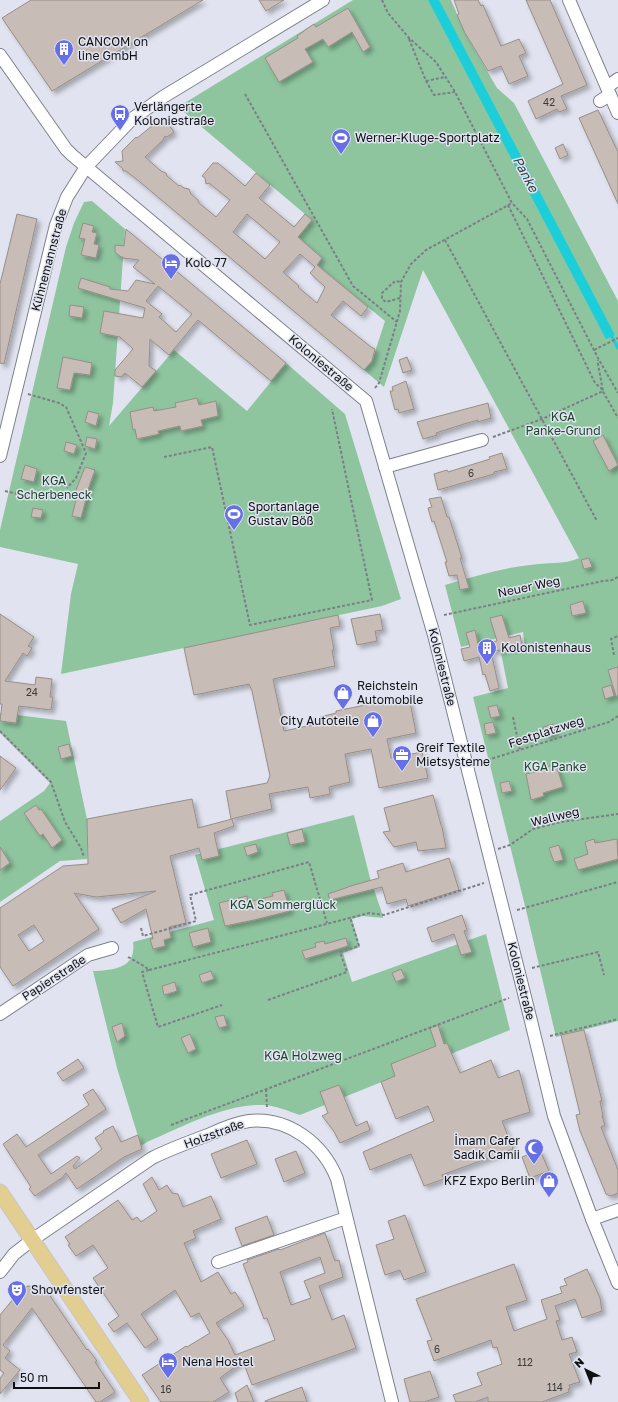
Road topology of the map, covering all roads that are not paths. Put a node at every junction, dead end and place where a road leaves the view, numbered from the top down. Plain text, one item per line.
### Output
1 (323, 0) edge
2 (569, 0) edge
3 (0, 55) edge
4 (618, 79) edge
5 (606, 94) junction
6 (618, 113) edge
7 (86, 167) junction
8 (482, 440) dead end
9 (0, 456) edge
10 (385, 467) junction
11 (112, 948) dead end
12 (0, 1014) edge
13 (0, 1192) edge
14 (618, 1210) edge
15 (346, 1218) junction
16 (592, 1219) junction
17 (32, 1240) junction
18 (218, 1262) dead end
19 (0, 1272) edge
20 (618, 1283) edge
21 (141, 1402) edge
22 (392, 1402) edge

1 - 7 street, Kühnemannstraße
2 - 5 street
3 - 7 street
4 - 5 street
5 - 6 street
7 - 9 street, Kühnemannstraße
7 - 10 street, Koloniestraße
8 - 10 street
10 - 16 street, Koloniestraße
11 - 12 street, Papierstraße
13 - 17 main road
14 - 16 street
15 - 17 street, Holzstraße
15 - 18 street
15 - 22 street, Holzstraße
16 - 20 street, Koloniestraße
17 - 19 street, Holzstraße
17 - 21 main road

